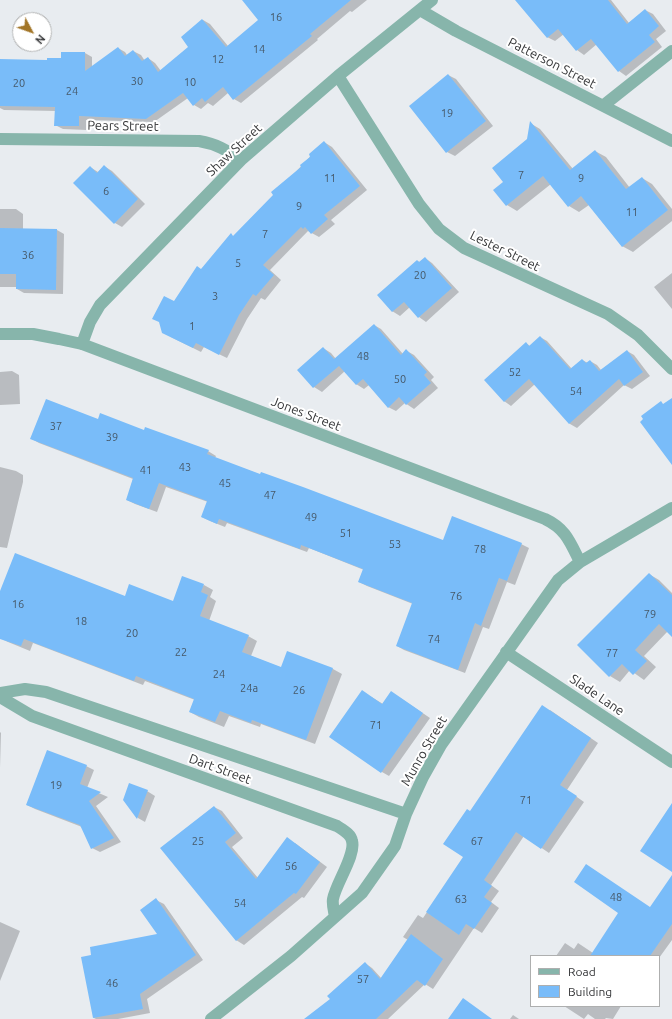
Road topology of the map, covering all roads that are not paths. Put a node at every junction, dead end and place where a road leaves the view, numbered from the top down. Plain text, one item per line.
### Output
1 (432, 0) edge
2 (420, 10) junction
3 (672, 51) edge
4 (338, 76) junction
5 (604, 106) junction
6 (0, 139) edge
7 (672, 140) edge
8 (241, 160) junction
9 (0, 334) edge
10 (82, 344) junction
11 (672, 369) edge
12 (672, 508) edge
13 (580, 562) junction
14 (506, 652) junction
15 (0, 693) edge
16 (0, 697) edge
17 (672, 762) edge
18 (406, 814) junction
19 (335, 917) junction
20 (211, 1019) edge

1 - 2 street, Shaw Street
2 - 4 street, Shaw Street
2 - 5 street, Patterson Street
3 - 5 street
4 - 8 street, Shaw Street
4 - 11 street, Lester Street
5 - 7 street, Patterson Street
6 - 8 street, Pears Street
8 - 10 street, Shaw Street
9 - 10 street, Jones Street
10 - 13 street, Jones Street
12 - 13 street, Munro Street
13 - 14 street, Munro Street
14 - 17 street, Slade Lane
14 - 18 street, Munro Street
15 - 18 street, Dart Street
16 - 19 street, Dart Street
18 - 19 street, Munro Street
19 - 20 street, Munro Street

